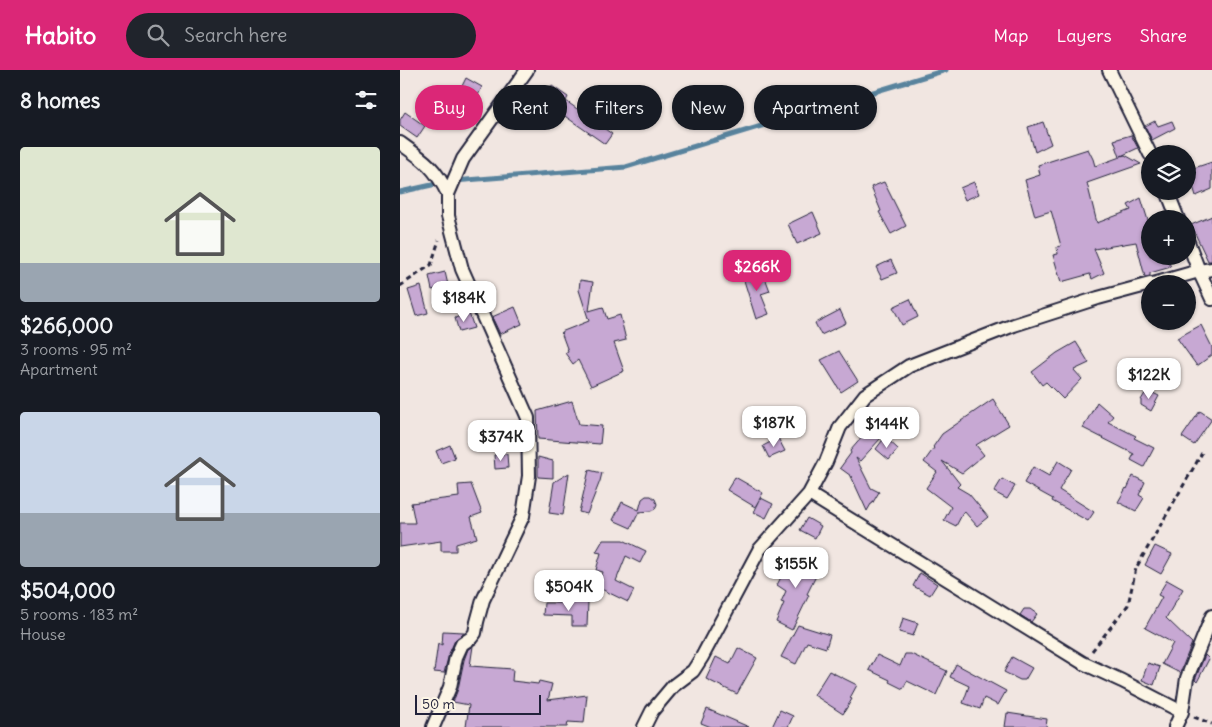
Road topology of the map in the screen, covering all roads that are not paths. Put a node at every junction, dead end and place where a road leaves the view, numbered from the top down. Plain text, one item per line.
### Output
1 (527, 70) edge
2 (1109, 70) edge
3 (400, 143) edge
4 (1146, 145) edge
5 (448, 194) junction
6 (1196, 263) edge
7 (1212, 269) edge
8 (1199, 271) junction
9 (1184, 275) edge
10 (1141, 287) edge
11 (1212, 299) edge
12 (809, 494) junction
13 (1212, 616) edge
14 (1182, 712) junction
15 (433, 727) edge
16 (644, 727) edge
17 (1175, 727) edge

1 - 5 street
2 - 4 street
3 - 5 street
5 - 15 street
6 - 8 street
7 - 8 street
8 - 9 street
8 - 11 street
10 - 12 street
12 - 14 street
12 - 16 street
13 - 14 street
14 - 17 street

